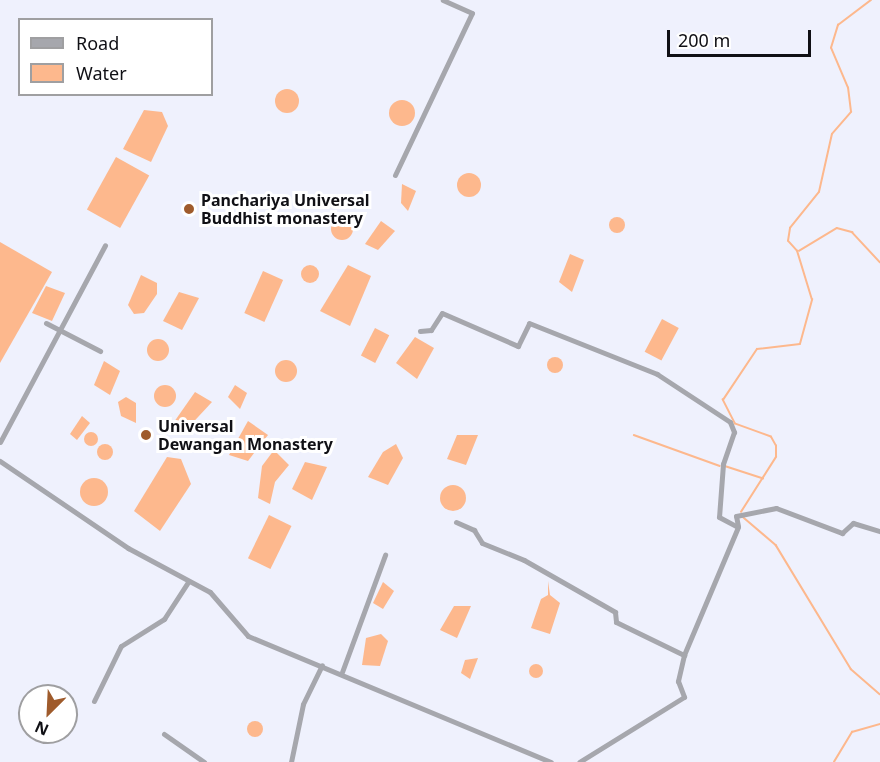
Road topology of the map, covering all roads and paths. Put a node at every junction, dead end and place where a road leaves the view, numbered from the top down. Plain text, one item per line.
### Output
1 (443, 0) edge
2 (395, 175) dead end
3 (105, 245) dead end
4 (46, 323) dead end
5 (60, 329) junction
6 (420, 331) dead end
7 (100, 351) dead end
8 (0, 442) edge
9 (0, 461) edge
10 (456, 522) dead end
11 (738, 527) junction
12 (880, 531) edge
13 (385, 555) dead end
14 (188, 582) junction
15 (684, 655) junction
16 (322, 664) junction
17 (342, 672) junction
18 (94, 701) dead end
19 (164, 734) dead end
20 (204, 762) edge
21 (291, 762) edge
22 (551, 762) edge
23 (579, 762) edge

1 - 2 street
3 - 5 street
4 - 5 street
5 - 7 street
5 - 8 street
6 - 11 street
9 - 14 street
10 - 15 street
11 - 12 street
11 - 15 street
13 - 17 street
14 - 16 street
14 - 18 street
15 - 23 street
16 - 17 street
16 - 21 street
17 - 22 street
19 - 20 street

